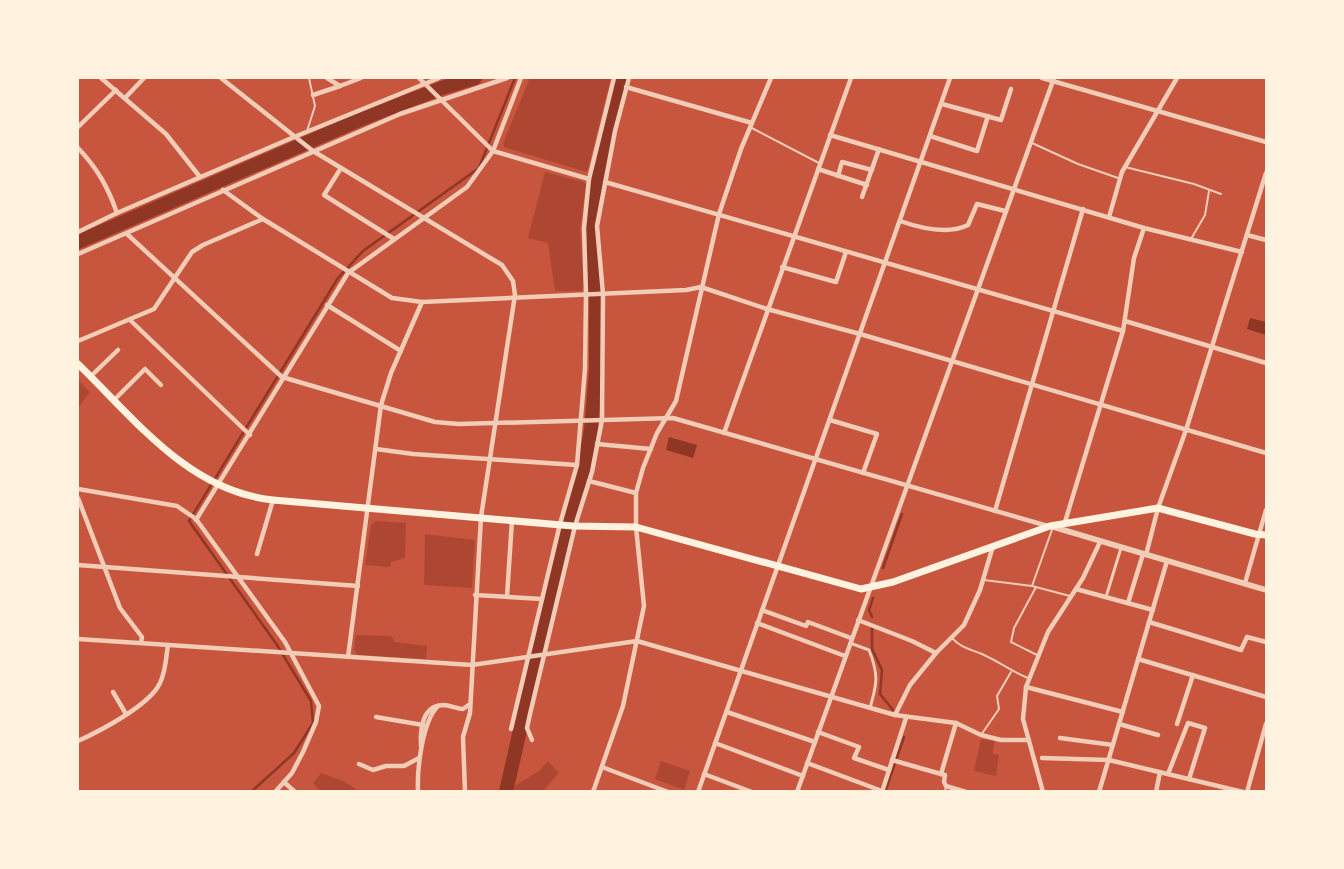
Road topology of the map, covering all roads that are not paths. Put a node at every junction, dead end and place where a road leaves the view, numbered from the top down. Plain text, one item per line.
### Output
1 (101, 78) edge
2 (144, 78) edge
3 (221, 78) edge
4 (309, 78) edge
5 (327, 78) edge
6 (359, 78) edge
7 (419, 78) edge
8 (440, 78) edge
9 (508, 78) edge
10 (521, 78) edge
11 (614, 78) edge
12 (629, 78) edge
13 (771, 78) edge
14 (851, 78) edge
15 (950, 78) edge
16 (1042, 78) edge
17 (1176, 78) edge
18 (1053, 79) edge
19 (424, 83) junction
20 (340, 86) junction
21 (626, 87) junction
22 (1011, 89) dead end
23 (116, 90) junction
24 (313, 95) junction
25 (125, 98) junction
26 (441, 99) junction
27 (942, 104) junction
28 (1157, 111) junction
29 (988, 116) junction
30 (751, 125) junction
31 (78, 127) edge
32 (306, 132) junction
33 (830, 135) junction
34 (930, 136) junction
35 (294, 137) junction
36 (1030, 142) junction
37 (1266, 142) edge
38 (78, 148) edge
39 (879, 149) junction
40 (493, 151) junction
41 (313, 152) junction
42 (921, 161) junction
43 (820, 163) junction
44 (1125, 166) junction
45 (341, 168) junction
46 (818, 169) junction
47 (872, 170) junction
48 (1266, 173) edge
49 (838, 176) junction
50 (200, 177) junction
51 (590, 179) junction
52 (1120, 179) junction
53 (605, 182) junction
54 (867, 185) junction
55 (1013, 189) junction
56 (223, 190) junction
57 (1209, 191) junction
58 (1221, 194) dead end
59 (862, 197) dead end
60 (1083, 209) junction
61 (1005, 211) junction
62 (118, 213) junction
63 (719, 214) junction
64 (423, 216) junction
65 (1110, 217) junction
66 (263, 219) junction
67 (900, 221) junction
68 (1144, 228) junction
69 (78, 232) edge
70 (127, 234) junction
71 (1246, 235) junction
72 (793, 236) junction
73 (393, 238) junction
74 (1191, 240) junction
75 (1266, 240) edge
76 (846, 252) junction
77 (1242, 252) junction
78 (78, 254) edge
79 (886, 263) junction
80 (782, 267) junction
81 (348, 272) junction
82 (176, 279) junction
83 (701, 287) junction
84 (977, 289) junction
85 (586, 294) junction
86 (602, 294) junction
87 (514, 298) junction
88 (422, 302) junction
89 (328, 305) junction
90 (767, 309) junction
91 (1054, 311) junction
92 (130, 320) junction
93 (1125, 321) junction
94 (1122, 331) junction
95 (860, 334) junction
96 (78, 341) edge
97 (1213, 346) junction
98 (118, 350) dead end
99 (401, 351) junction
100 (951, 362) junction
101 (1266, 363) edge
102 (78, 364) edge
103 (90, 377) junction
104 (282, 377) junction
105 (161, 385) dead end
106 (1032, 386) junction
107 (114, 400) junction
108 (381, 405) junction
109 (1101, 405) junction
110 (666, 418) junction
111 (583, 420) junction
112 (602, 420) junction
113 (830, 420) junction
114 (495, 424) junction
115 (1186, 430) junction
116 (724, 433) junction
117 (249, 435) junction
118 (597, 444) junction
119 (376, 448) junction
120 (651, 449) junction
121 (1266, 453) edge
122 (490, 459) junction
123 (816, 459) junction
124 (577, 465) junction
125 (863, 473) junction
126 (589, 481) junction
127 (218, 486) junction
128 (908, 486) junction
129 (78, 489) edge
130 (636, 493) junction
131 (78, 498) edge
132 (272, 500) junction
133 (368, 508) junction
134 (1158, 508) junction
135 (1266, 510) edge
136 (995, 511) junction
137 (481, 517) junction
138 (196, 520) junction
139 (512, 520) junction
140 (1065, 522) junction
141 (561, 524) junction
142 (574, 526) junction
143 (636, 527) junction
144 (1051, 527) junction
145 (1263, 535) edge
146 (1100, 542) junction
147 (993, 546) junction
148 (1121, 548) junction
149 (257, 554) dead end
150 (1145, 555) junction
151 (1167, 561) junction
152 (78, 565) edge
153 (778, 566) junction
154 (104, 567) junction
155 (237, 578) junction
156 (984, 580) junction
157 (1245, 583) junction
158 (358, 586) junction
159 (1032, 586) junction
160 (871, 587) junction
161 (1036, 587) junction
162 (1076, 589) junction
163 (1266, 590) edge
164 (476, 595) junction
165 (507, 596) junction
166 (1071, 596) junction
167 (1106, 597) junction
168 (542, 599) junction
169 (1128, 603) junction
170 (762, 610) junction
171 (1153, 610) junction
172 (858, 620) junction
173 (1149, 622) junction
174 (757, 623) junction
175 (952, 638) junction
176 (78, 639) edge
177 (637, 640) junction
178 (850, 641) junction
179 (1266, 642) edge
180 (142, 643) junction
181 (168, 645) junction
182 (289, 653) junction
183 (936, 654) junction
184 (543, 655) junction
185 (1038, 655) junction
186 (845, 656) junction
187 (348, 657) junction
188 (530, 658) junction
189 (1138, 660) junction
190 (472, 665) junction
191 (741, 671) junction
192 (1011, 671) junction
193 (1193, 675) junction
194 (1029, 678) junction
195 (1026, 687) junction
196 (113, 692) dead end
197 (831, 697) junction
198 (1266, 697) edge
199 (470, 703) junction
200 (870, 708) junction
201 (726, 712) junction
202 (1123, 712) junction
203 (126, 714) junction
204 (895, 715) junction
205 (376, 717) dead end
206 (906, 718) junction
207 (956, 723) junction
208 (1120, 724) junction
209 (1178, 724) dead end
210 (1266, 724) edge
211 (425, 726) junction
212 (512, 728) dead end
213 (818, 732) junction
214 (981, 735) junction
215 (1158, 735) dead end
216 (1060, 738) dead end
217 (532, 740) dead end
218 (1029, 740) junction
219 (78, 741) edge
220 (814, 742) junction
221 (715, 743) junction
222 (1113, 745) junction
223 (1260, 745) junction
224 (1266, 746) edge
225 (420, 758) junction
226 (1042, 758) dead end
227 (892, 760) junction
228 (1109, 760) junction
229 (807, 763) junction
230 (359, 764) dead end
231 (602, 767) junction
232 (889, 770) junction
233 (1160, 772) junction
234 (704, 774) junction
235 (941, 774) junction
236 (1168, 774) junction
237 (802, 776) junction
238 (1190, 779) junction
239 (284, 782) junction
240 (1209, 784) junction
241 (945, 789) edge
242 (882, 791) edge
243 (274, 792) edge
244 (295, 792) edge
245 (418, 792) edge
246 (465, 792) edge
247 (593, 792) edge
248 (668, 792) edge
249 (698, 792) edge
250 (752, 792) edge
251 (797, 792) edge
252 (966, 792) edge
253 (1043, 792) edge
254 (1100, 792) edge
255 (1156, 792) edge
256 (1208, 792) edge
257 (1243, 792) edge
258 (1247, 792) edge

1 - 23 street
2 - 25 street
3 - 35 street
4 - 24 lane
5 - 20 street
6 - 20 street
7 - 19 street
8 - 19 street
9 - 26 street
10 - 40 street
11 - 51 street
12 - 21 street
13 - 30 street
14 - 33 street
15 - 27 street
16 - 18 street
17 - 28 street
18 - 28 street
18 - 36 street
19 - 26 street
19 - 32 street
20 - 24 street
21 - 30 street
21 - 53 street
22 - 29 street
23 - 25 street
23 - 31 street
24 - 32 lane
25 - 50 street
26 - 40 street
26 - 41 street
27 - 29 street
27 - 34 street
28 - 37 street
28 - 44 street
29 - 34 street
30 - 43 lane
30 - 63 street
32 - 35 street
33 - 39 street
33 - 43 street
34 - 42 street
35 - 41 street
35 - 50 street
36 - 52 lane
36 - 55 street
38 - 62 street
39 - 42 street
39 - 47 street
40 - 51 street
40 - 64 street
41 - 45 street
41 - 56 street
42 - 55 street
42 - 67 street
43 - 46 street
44 - 52 street
44 - 57 lane
45 - 64 street
45 - 73 street
46 - 49 street
46 - 72 street
47 - 49 street
47 - 54 street
48 - 71 street
49 - 54 street
50 - 62 street
51 - 85 street
52 - 65 street
53 - 63 street
53 - 86 street
54 - 59 street
55 - 60 street
55 - 61 street
56 - 66 street
56 - 70 street
57 - 58 lane
57 - 74 lane
60 - 65 street
60 - 91 street
61 - 67 street
61 - 84 street
62 - 69 street
63 - 72 street
63 - 83 street
64 - 73 street
64 - 87 street
65 - 68 street
66 - 81 street
66 - 82 street
67 - 79 street
68 - 74 street
68 - 93 street
70 - 78 street
70 - 82 street
71 - 75 street
71 - 77 street
72 - 76 street
72 - 80 street
73 - 81 street
74 - 77 street
76 - 79 street
76 - 80 street
77 - 97 street
79 - 84 street
79 - 95 street
80 - 90 street
81 - 88 street
81 - 89 street
82 - 92 street
82 - 104 street
83 - 86 street
83 - 90 street
83 - 110 street
84 - 91 street
84 - 100 street
85 - 86 street
85 - 87 street
85 - 111 street
86 - 112 street
87 - 88 street
87 - 114 street
88 - 99 street
89 - 99 street
89 - 104 street
90 - 95 street
90 - 116 street
91 - 94 street
91 - 106 street
92 - 96 street
92 - 117 street
93 - 94 street
93 - 97 street
94 - 109 street
95 - 100 street
95 - 113 street
97 - 101 street
97 - 115 street
98 - 103 street
99 - 108 street
100 - 106 street
100 - 128 street
102 - 103 main road
103 - 107 main road
104 - 108 street
104 - 117 street
105 - 107 street
106 - 109 street
106 - 136 street
107 - 127 main road
108 - 114 street
108 - 119 street
109 - 115 street
109 - 140 street
110 - 112 street
110 - 116 street
110 - 120 street
111 - 112 street
111 - 114 street
111 - 124 street
112 - 118 street
113 - 123 street
113 - 125 street
114 - 122 street
115 - 121 street
115 - 134 street
116 - 123 street
117 - 127 street
118 - 120 street
118 - 126 street
119 - 122 street
119 - 133 street
120 - 130 street
122 - 124 street
122 - 137 street
123 - 125 street
123 - 153 street
124 - 141 street
125 - 128 street
126 - 130 street
126 - 142 street
127 - 132 main road
127 - 138 street
128 - 136 street
128 - 160 street
129 - 138 street
130 - 143 street
131 - 154 street
132 - 133 main road
132 - 149 street
133 - 137 main road
133 - 158 street
134 - 140 main road
134 - 145 main road
134 - 150 street
135 - 145 street
136 - 144 street
137 - 139 main road
137 - 164 street
138 - 155 street
139 - 141 main road
139 - 165 street
140 - 144 main road
141 - 142 main road
141 - 168 street
142 - 143 main road
142 - 184 street
143 - 153 main road
143 - 177 street
144 - 146 street
144 - 147 main road
144 - 159 lane
145 - 157 street
146 - 148 street
146 - 162 street
147 - 156 street
147 - 160 main road
148 - 150 street
148 - 167 street
150 - 151 street
150 - 169 street
151 - 157 street
151 - 171 street
152 - 154 street
153 - 160 main road
153 - 170 street
154 - 155 street
154 - 180 street
155 - 158 street
155 - 182 street
156 - 159 lane
156 - 175 street
157 - 163 street
158 - 187 street
159 - 161 lane
160 - 172 street
161 - 166 lane
161 - 185 lane
162 - 166 street
162 - 167 street
164 - 165 street
164 - 190 street
165 - 168 street
166 - 185 street
167 - 169 street
168 - 188 street
169 - 171 street
170 - 174 street
170 - 178 street
171 - 173 street
172 - 178 street
172 - 183 street
173 - 179 street
173 - 189 street
174 - 186 street
174 - 191 street
175 - 183 street
175 - 192 lane
176 - 180 street
177 - 184 street
177 - 191 street
177 - 231 street
178 - 186 street
178 - 200 street
180 - 181 street
181 - 182 street
181 - 203 street
182 - 187 street
182 - 239 street
183 - 204 street
184 - 188 street
184 - 217 street
185 - 194 street
186 - 197 street
187 - 190 street
188 - 190 street
188 - 212 street
189 - 193 street
189 - 202 street
190 - 199 street
191 - 197 street
191 - 201 street
192 - 194 lane
192 - 214 lane
193 - 198 street
193 - 209 street
194 - 195 street
195 - 202 street
195 - 218 street
196 - 203 street
197 - 200 street
197 - 213 street
199 - 211 street
199 - 246 street
200 - 204 street
201 - 220 street
201 - 221 street
202 - 208 street
203 - 219 street
204 - 206 street
205 - 211 street
206 - 207 street
206 - 227 street
207 - 214 street
207 - 235 street
208 - 215 street
208 - 222 street
210 - 223 street
211 - 225 street
213 - 220 street
213 - 232 street
214 - 218 street
216 - 222 street
218 - 253 street
220 - 229 street
221 - 234 street
221 - 237 street
222 - 228 street
223 - 224 street
223 - 258 street
225 - 230 street
225 - 245 street
226 - 228 street
227 - 232 street
227 - 235 street
228 - 233 street
228 - 254 street
229 - 237 street
229 - 242 street
231 - 247 street
231 - 248 street
232 - 242 street
233 - 236 street
233 - 255 street
234 - 249 street
234 - 250 street
235 - 241 street
236 - 238 street
236 - 238 street
237 - 251 street
238 - 240 street
239 - 243 street
239 - 244 street
240 - 256 street
240 - 257 street
241 - 252 street

